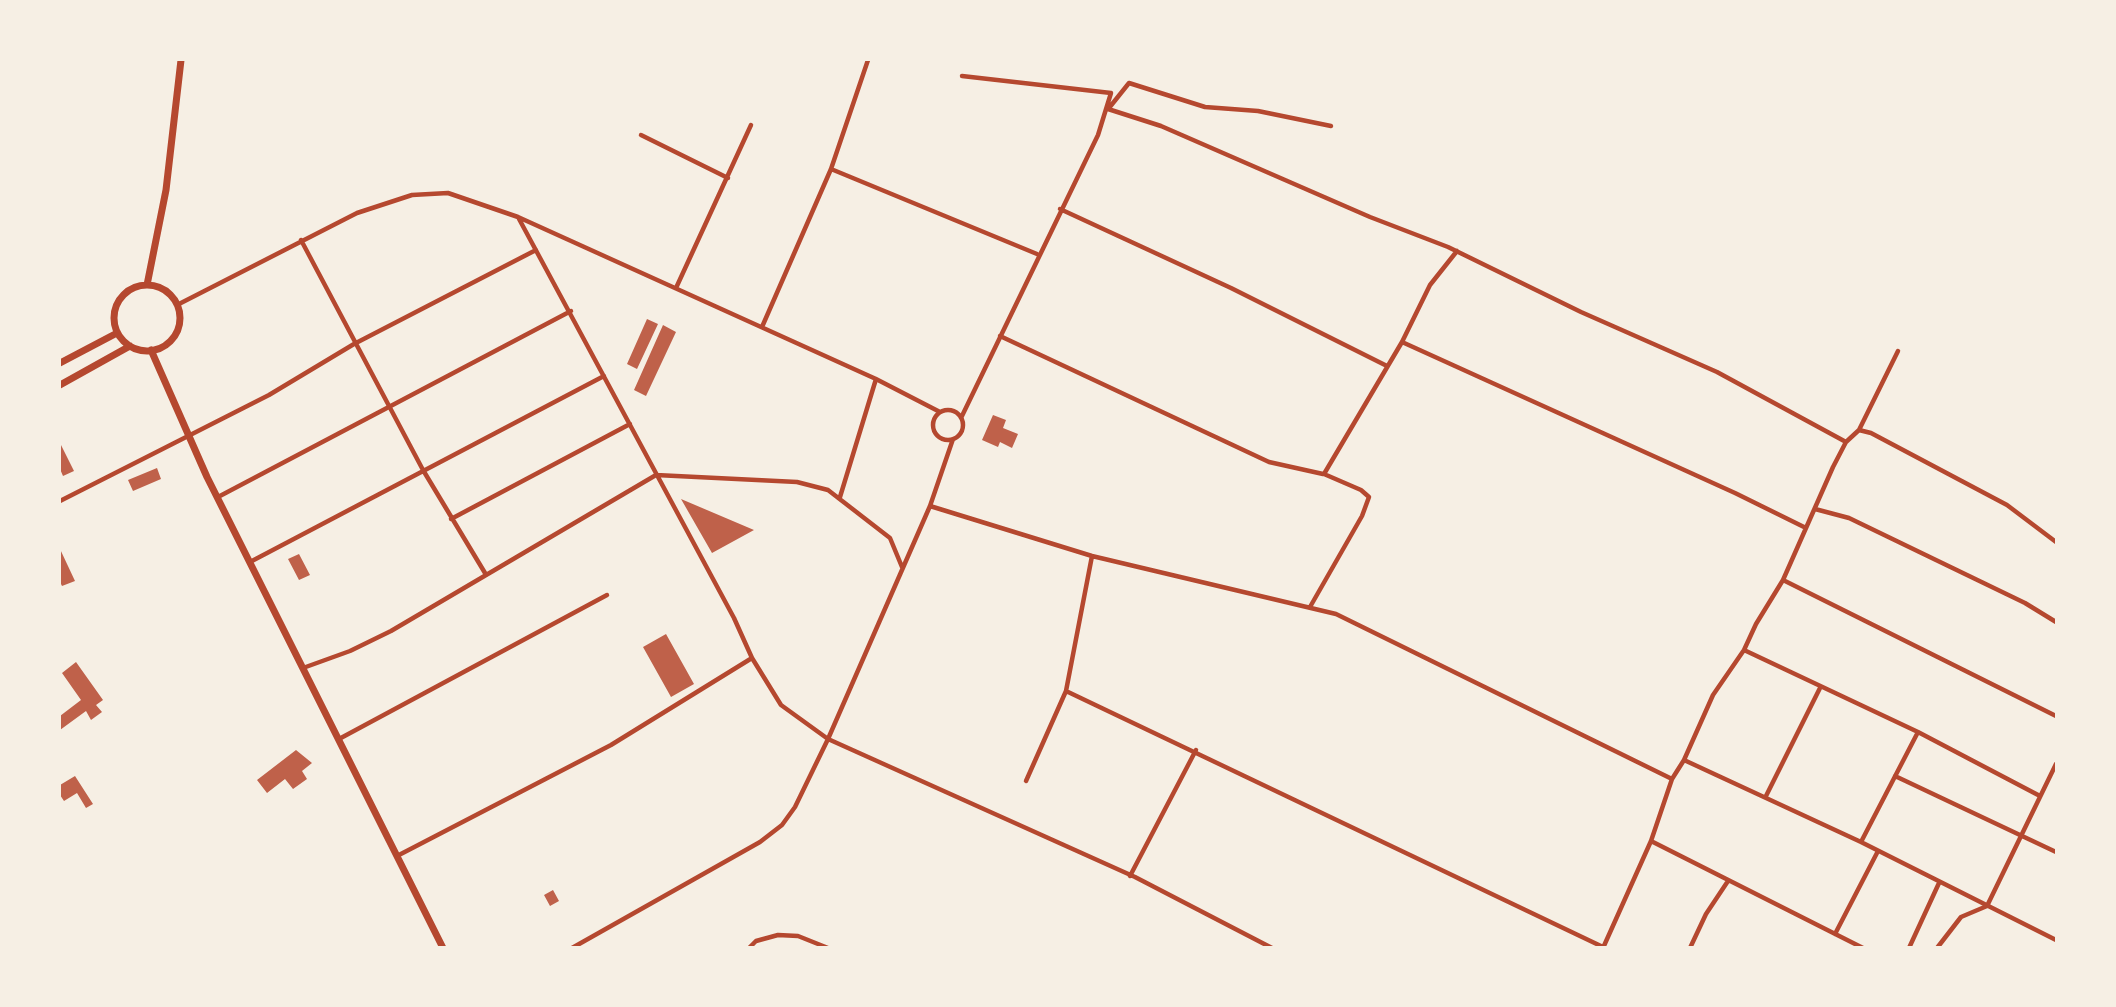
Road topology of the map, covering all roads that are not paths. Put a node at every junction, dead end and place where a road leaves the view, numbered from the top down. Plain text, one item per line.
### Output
1 (181, 60) edge
2 (868, 60) edge
3 (962, 76) dead end
4 (1108, 108) junction
5 (751, 125) dead end
6 (1331, 126) dead end
7 (641, 135) dead end
8 (831, 169) junction
9 (728, 178) junction
10 (1060, 209) junction
11 (518, 217) junction
12 (301, 240) junction
13 (536, 250) junction
14 (1457, 251) junction
15 (1038, 254) junction
16 (147, 285) junction
17 (676, 288) junction
18 (177, 305) junction
19 (571, 311) junction
20 (762, 327) junction
21 (117, 333) junction
22 (1000, 336) junction
23 (1402, 342) junction
24 (354, 344) junction
25 (130, 346) junction
26 (150, 351) junction
27 (1898, 351) dead end
28 (60, 363) edge
29 (1387, 366) junction
30 (604, 376) junction
31 (876, 379) junction
32 (60, 385) edge
33 (391, 409) junction
34 (940, 412) junction
35 (961, 418) junction
36 (630, 424) junction
37 (1859, 430) junction
38 (189, 436) junction
39 (953, 439) junction
40 (1846, 442) junction
41 (423, 470) junction
42 (1324, 474) junction
43 (656, 475) junction
44 (840, 497) junction
45 (217, 498) junction
46 (60, 501) edge
47 (930, 506) junction
48 (1815, 509) junction
49 (451, 519) junction
50 (1804, 527) junction
51 (2056, 542) edge
52 (1092, 556) junction
53 (250, 562) junction
54 (902, 567) junction
55 (485, 573) junction
56 (1783, 580) junction
57 (607, 595) dead end
58 (1310, 607) junction
59 (2056, 622) edge
60 (1744, 650) junction
61 (752, 658) junction
62 (303, 668) junction
63 (1820, 688) junction
64 (1066, 691) junction
65 (2056, 716) edge
66 (1918, 732) junction
67 (338, 739) junction
68 (828, 739) junction
69 (1196, 750) junction
70 (1684, 760) junction
71 (2056, 764) edge
72 (1895, 776) junction
73 (1672, 779) junction
74 (1026, 781) dead end
75 (1766, 796) junction
76 (2040, 796) junction
77 (2021, 834) junction
78 (1651, 841) junction
79 (1861, 842) junction
80 (1879, 850) junction
81 (2056, 852) edge
82 (397, 856) junction
83 (1130, 876) junction
84 (1728, 881) junction
85 (1939, 883) junction
86 (1987, 906) junction
87 (1835, 934) junction
88 (2056, 940) edge
89 (1855, 946) edge
90 (443, 947) edge
91 (572, 947) edge
92 (749, 947) edge
93 (828, 947) edge
94 (1272, 947) edge
95 (1603, 947) edge
96 (1690, 947) edge
97 (1863, 947) edge
98 (1909, 947) edge
99 (1937, 947) edge

1 - 16 main road
2 - 8 street
3 - 4 street
4 - 6 street
4 - 10 street
4 - 14 street
5 - 9 street
7 - 9 street
8 - 15 street
8 - 20 street
9 - 17 street
10 - 15 street
10 - 29 street
11 - 12 street
11 - 13 street
11 - 17 street
12 - 18 street
12 - 24 street
13 - 19 street
13 - 24 street
14 - 23 street
14 - 40 street
15 - 22 street
16 - 18 main road
16 - 21 main road
17 - 20 street
18 - 26 main road
19 - 30 street
19 - 33 street
20 - 31 street
21 - 25 main road
21 - 28 main road
22 - 35 street
22 - 42 street
23 - 29 street
23 - 50 street
24 - 33 street
24 - 38 street
25 - 26 main road
25 - 32 main road
26 - 38 main road
27 - 37 street
29 - 42 street
30 - 36 street
30 - 41 street
31 - 34 street
31 - 44 street
33 - 41 street
33 - 45 street
34 - 35 street
34 - 39 street
35 - 39 street
36 - 43 street
36 - 49 street
37 - 40 street
37 - 51 street
38 - 45 main road
38 - 46 street
39 - 47 street
40 - 48 street
41 - 49 street
41 - 53 street
42 - 58 street
43 - 44 street
43 - 55 street
43 - 61 street
44 - 54 street
45 - 53 main road
47 - 52 street
47 - 54 street
48 - 50 street
48 - 59 street
49 - 55 street
50 - 56 street
52 - 58 street
52 - 64 street
53 - 62 main road
54 - 68 street
55 - 62 street
56 - 60 street
56 - 65 street
57 - 67 street
58 - 73 street
60 - 63 street
60 - 70 street
61 - 68 street
61 - 82 street
62 - 67 main road
63 - 66 street
63 - 75 street
64 - 69 street
64 - 74 street
66 - 72 street
66 - 76 street
67 - 82 main road
68 - 83 street
68 - 91 street
69 - 83 street
69 - 95 street
70 - 73 street
70 - 75 street
71 - 76 street
72 - 77 street
72 - 79 street
73 - 78 street
75 - 79 street
76 - 77 street
77 - 81 street
77 - 86 street
78 - 84 street
78 - 95 street
79 - 80 street
80 - 85 street
80 - 87 street
82 - 90 main road
83 - 94 street
84 - 87 street
84 - 96 street
85 - 86 street
85 - 98 street
86 - 88 street
86 - 99 street
87 - 89 street
89 - 97 street
92 - 93 street

